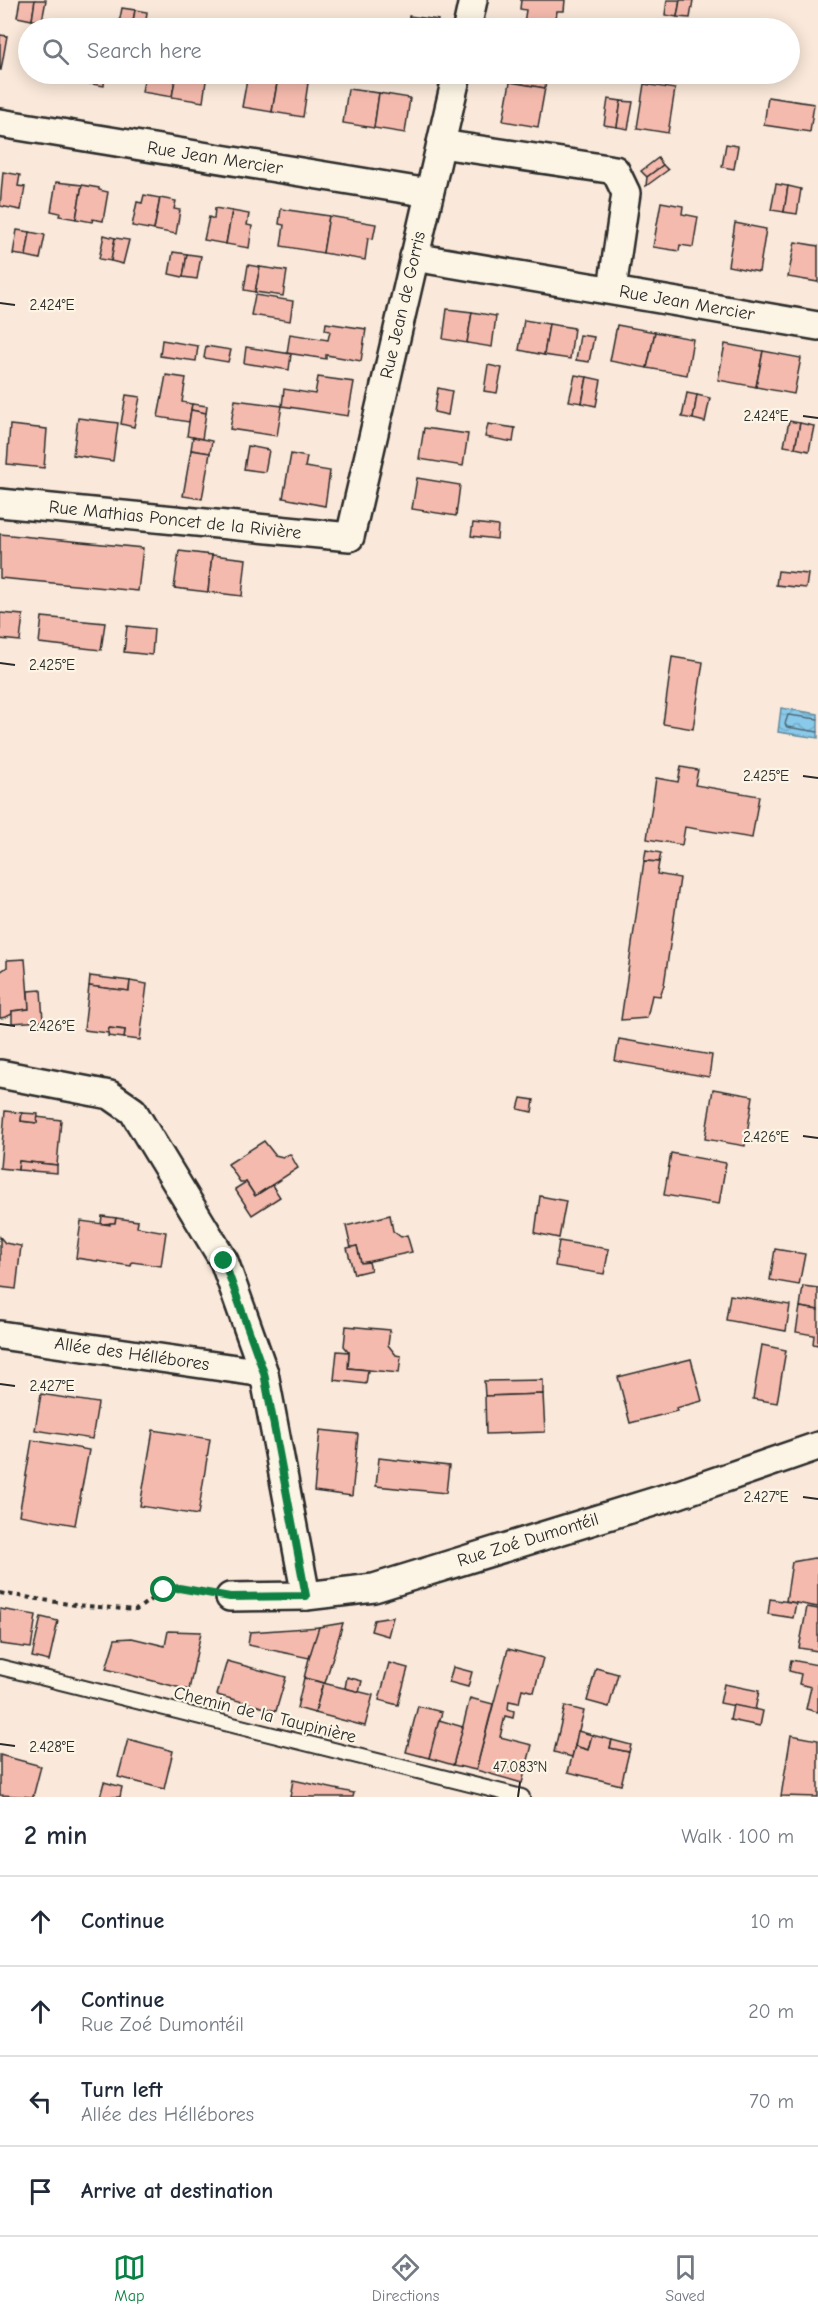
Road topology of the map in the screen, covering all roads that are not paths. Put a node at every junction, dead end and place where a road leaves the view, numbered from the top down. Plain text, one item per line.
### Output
1 (473, 0) edge
2 (469, 18) edge
3 (455, 84) edge
4 (0, 123) edge
5 (441, 144) junction
6 (429, 193) junction
7 (414, 257) junction
8 (612, 289) junction
9 (818, 326) edge
10 (0, 503) edge
11 (350, 537) joint
12 (0, 1074) edge
13 (0, 1335) edge
14 (264, 1373) junction
15 (818, 1446) edge
16 (306, 1596) junction
17 (230, 1597) road end
18 (0, 1667) edge
19 (522, 1797) edge

1 - 2 street
3 - 5 street, Rue Jean de Gorris
4 - 6 street, Rue Jean Mercier
5 - 6 street, Rue Jean de Gorris
5 - 8 street
6 - 7 street, Rue Jean de Gorris
7 - 8 street, Rue Jean Mercier
7 - 11 street, Rue Jean de Gorris
8 - 9 street, Rue Jean Mercier
10 - 11 street, Rue Mathias Poncet de la Rivière
12 - 14 street
13 - 14 street, Allée des Héllébores
14 - 16 street
15 - 16 street, Rue Zoé Dumontéil
16 - 17 street, Rue Zoé Dumontéil
18 - 19 lane, Chemin de la Taupinière

